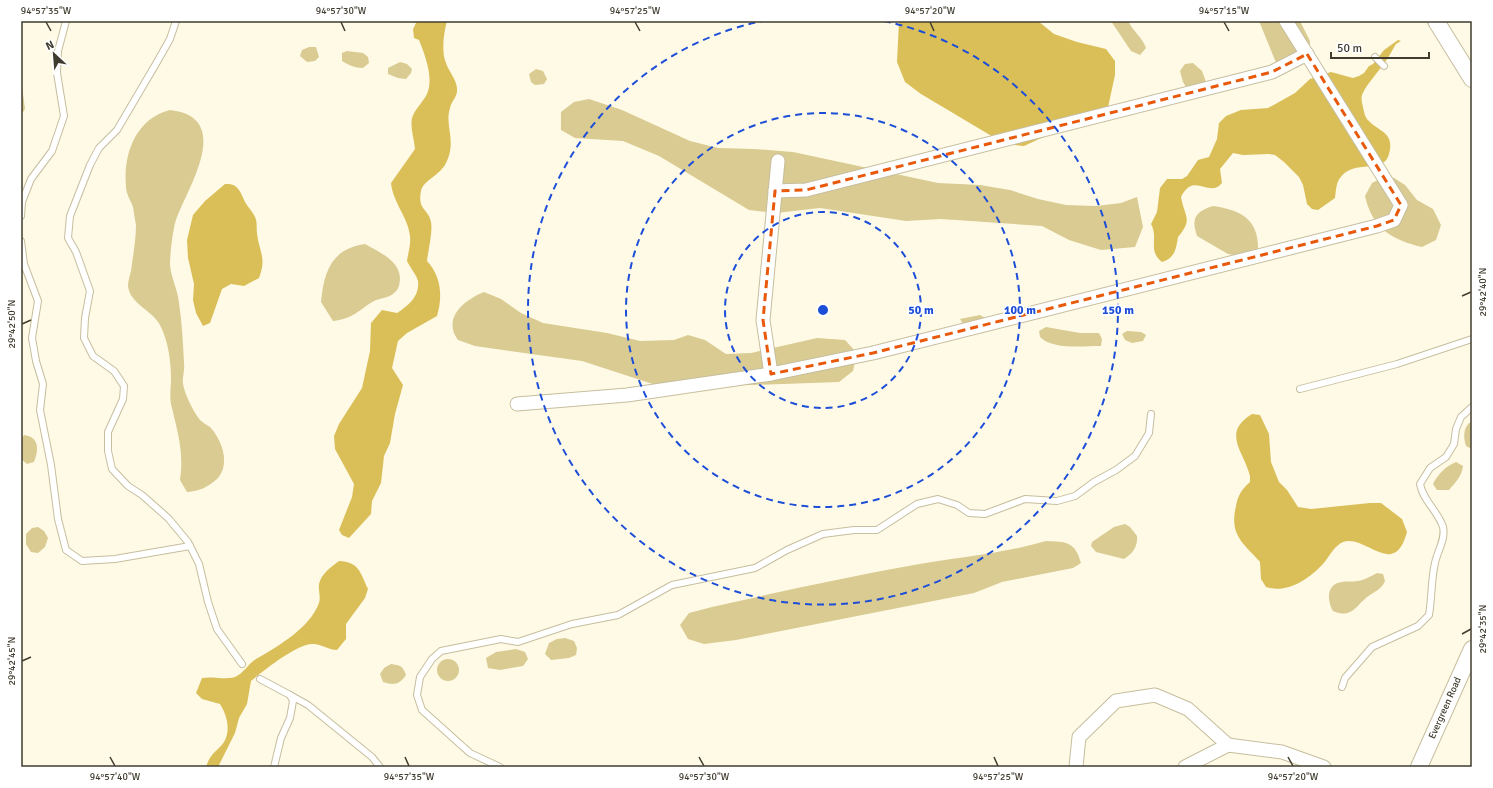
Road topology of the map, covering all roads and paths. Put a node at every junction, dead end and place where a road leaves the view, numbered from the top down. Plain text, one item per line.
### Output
1 (66, 21) edge
2 (176, 21) edge
3 (1286, 21) edge
4 (1436, 21) edge
5 (1307, 54) junction
6 (1375, 57) dead end
7 (1384, 66) dead end
8 (1472, 79) edge
9 (778, 161) dead end
10 (775, 191) junction
11 (21, 216) edge
12 (21, 241) edge
13 (1472, 339) edge
14 (771, 374) junction
15 (1300, 389) dead end
16 (517, 404) dead end
17 (1472, 407) edge
18 (1151, 414) dead end
19 (190, 546) junction
20 (1472, 649) edge
21 (242, 664) dead end
22 (260, 679) dead end
23 (1342, 687) dead end
24 (290, 695) junction
25 (1228, 745) junction
26 (274, 767) edge
27 (380, 767) edge
28 (500, 767) edge
29 (1076, 767) edge
30 (1185, 767) edge
31 (1324, 767) edge
32 (1419, 767) edge

1 - 11 lane
2 - 19 lane
3 - 5 street
4 - 8 street
5 - 10 street
5 - 14 street
6 - 7 lane
9 - 10 street
10 - 14 street
12 - 19 lane
13 - 15 lane
14 - 16 street
17 - 23 lane
18 - 28 lane
19 - 21 lane
20 - 32 street, Evergreen Road
22 - 24 lane
24 - 26 lane
24 - 27 lane
25 - 29 street
25 - 30 street
25 - 31 street

